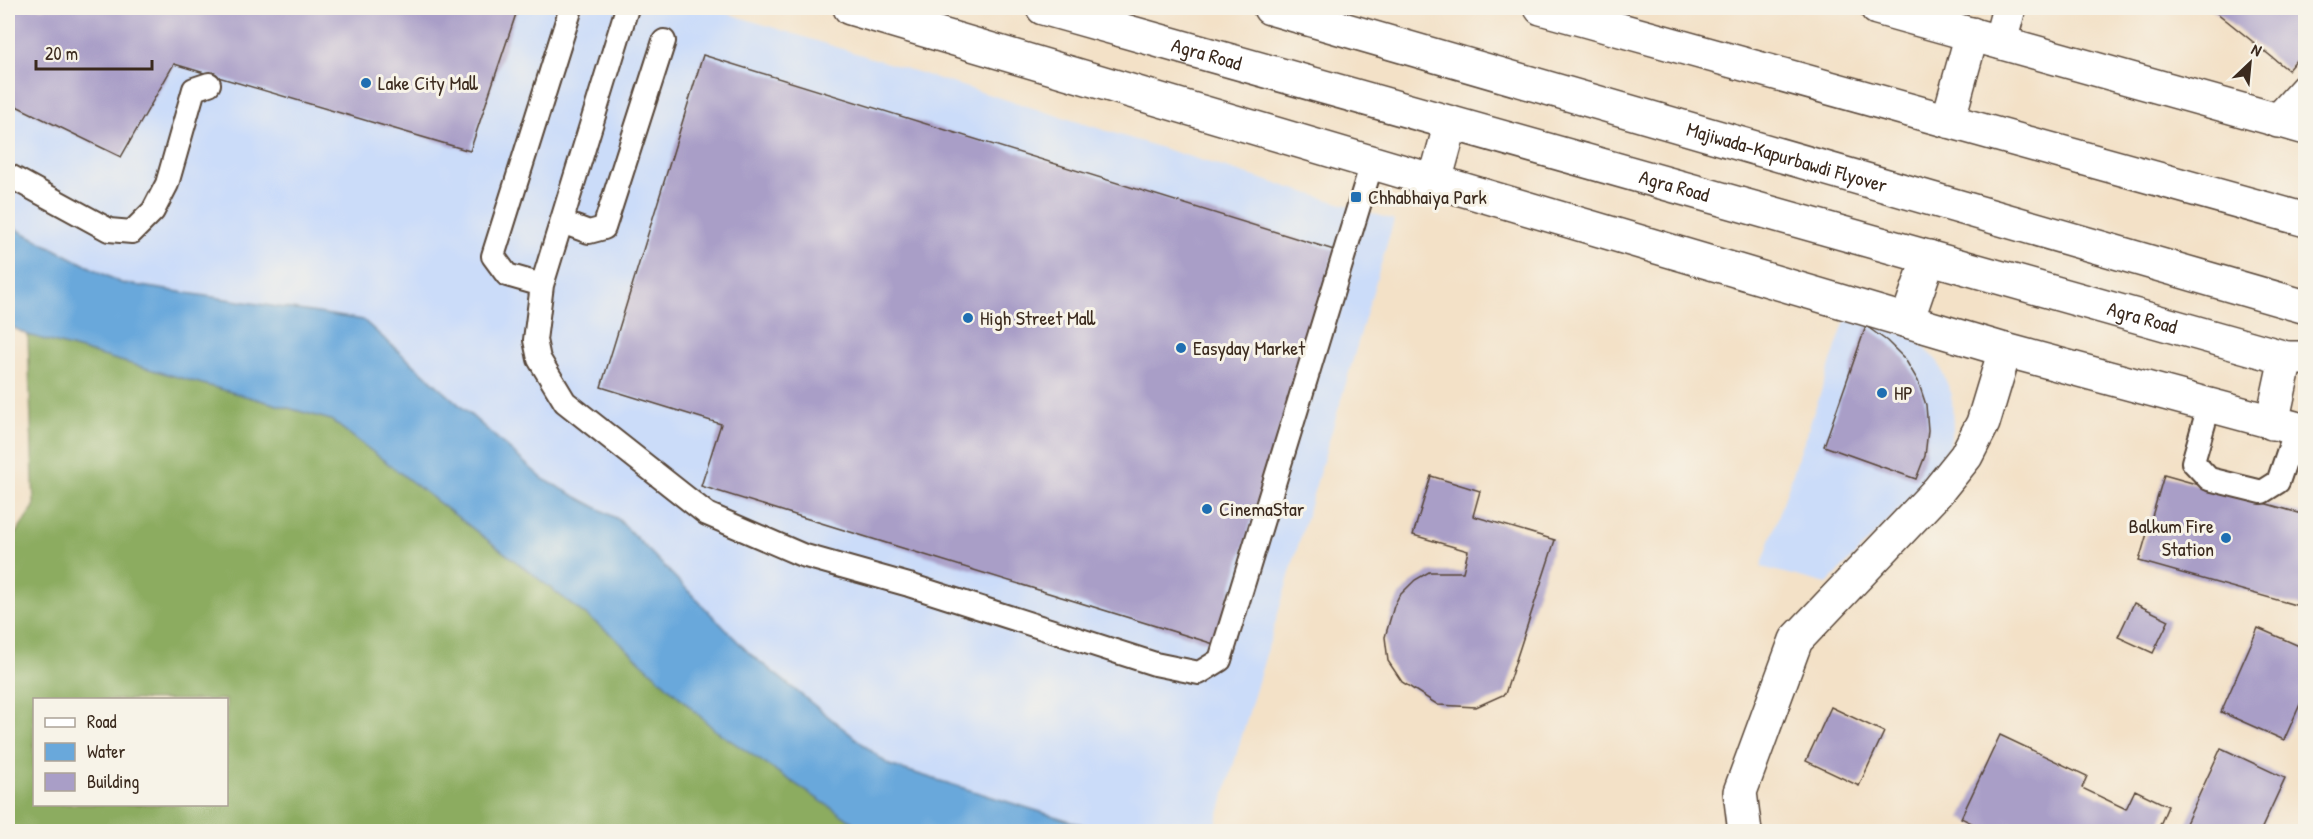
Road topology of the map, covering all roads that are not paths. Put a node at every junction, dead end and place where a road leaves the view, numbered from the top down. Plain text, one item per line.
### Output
1 (571, 8) edge
2 (627, 8) edge
3 (850, 8) edge
4 (1043, 8) edge
5 (1270, 8) edge
6 (1541, 8) edge
7 (1877, 8) edge
8 (2009, 8) edge
9 (1986, 38) junction
10 (664, 41) dead end
11 (209, 84) dead end
12 (2306, 90) edge
13 (1948, 120) junction
14 (1451, 123) junction
15 (2292, 124) edge
16 (1372, 163) junction
17 (8, 175) edge
18 (1435, 181) junction
19 (2306, 220) edge
20 (562, 222) junction
21 (1929, 257) junction
22 (542, 285) junction
23 (2306, 307) edge
24 (1907, 321) junction
25 (2005, 350) junction
26 (2296, 358) edge
27 (2209, 405) junction
28 (2291, 428) edge
29 (1745, 831) edge

1 - 22 lane
2 - 20 lane
3 - 16 main road
4 - 14 main road, Agra Road
5 - 23 main road, Majiwada-Kapurbawdi Flyover
6 - 13 main road
7 - 9 main road
8 - 9 main road
9 - 13 main road
9 - 15 main road
10 - 20 lane
11 - 17 lane
12 - 15 main road
13 - 19 main road
14 - 18 main road
14 - 21 main road, Agra Road
16 - 18 main road
16 - 22 lane
18 - 24 main road
20 - 22 lane
21 - 24 main road
21 - 26 main road, Agra Road
24 - 25 main road
25 - 27 main road
25 - 29 main road
26 - 28 main road
27 - 28 main road
27 - 28 lane

